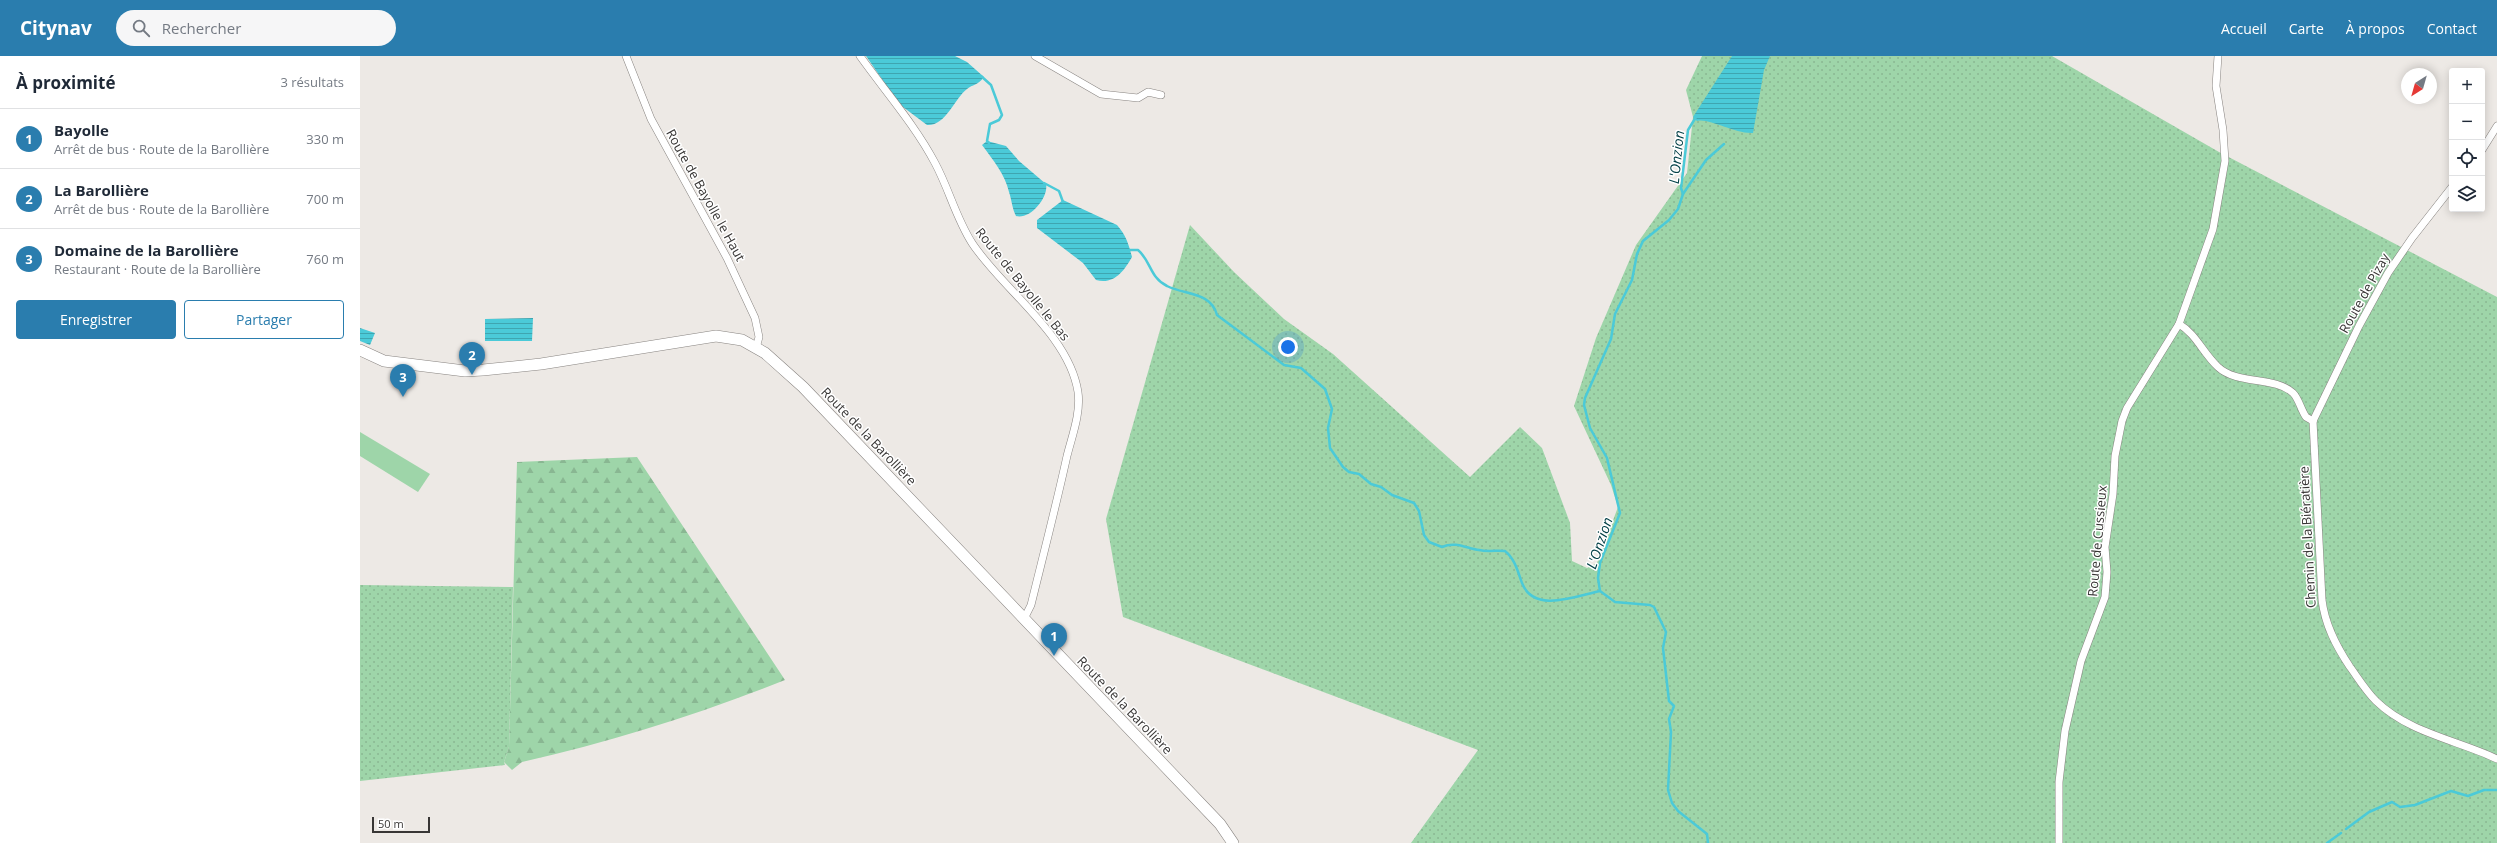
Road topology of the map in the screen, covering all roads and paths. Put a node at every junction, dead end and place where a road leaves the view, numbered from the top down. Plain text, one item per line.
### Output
1 (626, 56) edge
2 (860, 56) edge
3 (1035, 56) edge
4 (2218, 56) edge
5 (1161, 95) dead end
6 (2497, 126) edge
7 (2485, 145) edge
8 (2449, 191) edge
9 (2178, 324) junction
10 (756, 348) junction
11 (360, 350) edge
12 (2314, 421) junction
13 (1024, 619) junction
14 (2497, 759) edge
15 (1233, 843) edge
16 (2059, 843) edge

1 - 10 street, Route de Bayolle le Haut
2 - 13 street, Route de Bayolle le Bas
3 - 5 street
4 - 9 street, Route de Cussieux
6 - 7 street
8 - 12 street, Route de Pizay
9 - 12 street
9 - 16 street, Route de Cussieux
10 - 11 main road, Route de la Barollière
10 - 13 main road, Route de la Barollière
12 - 14 street, Chemin de la Biératière
13 - 15 main road, Route de la Barollière

